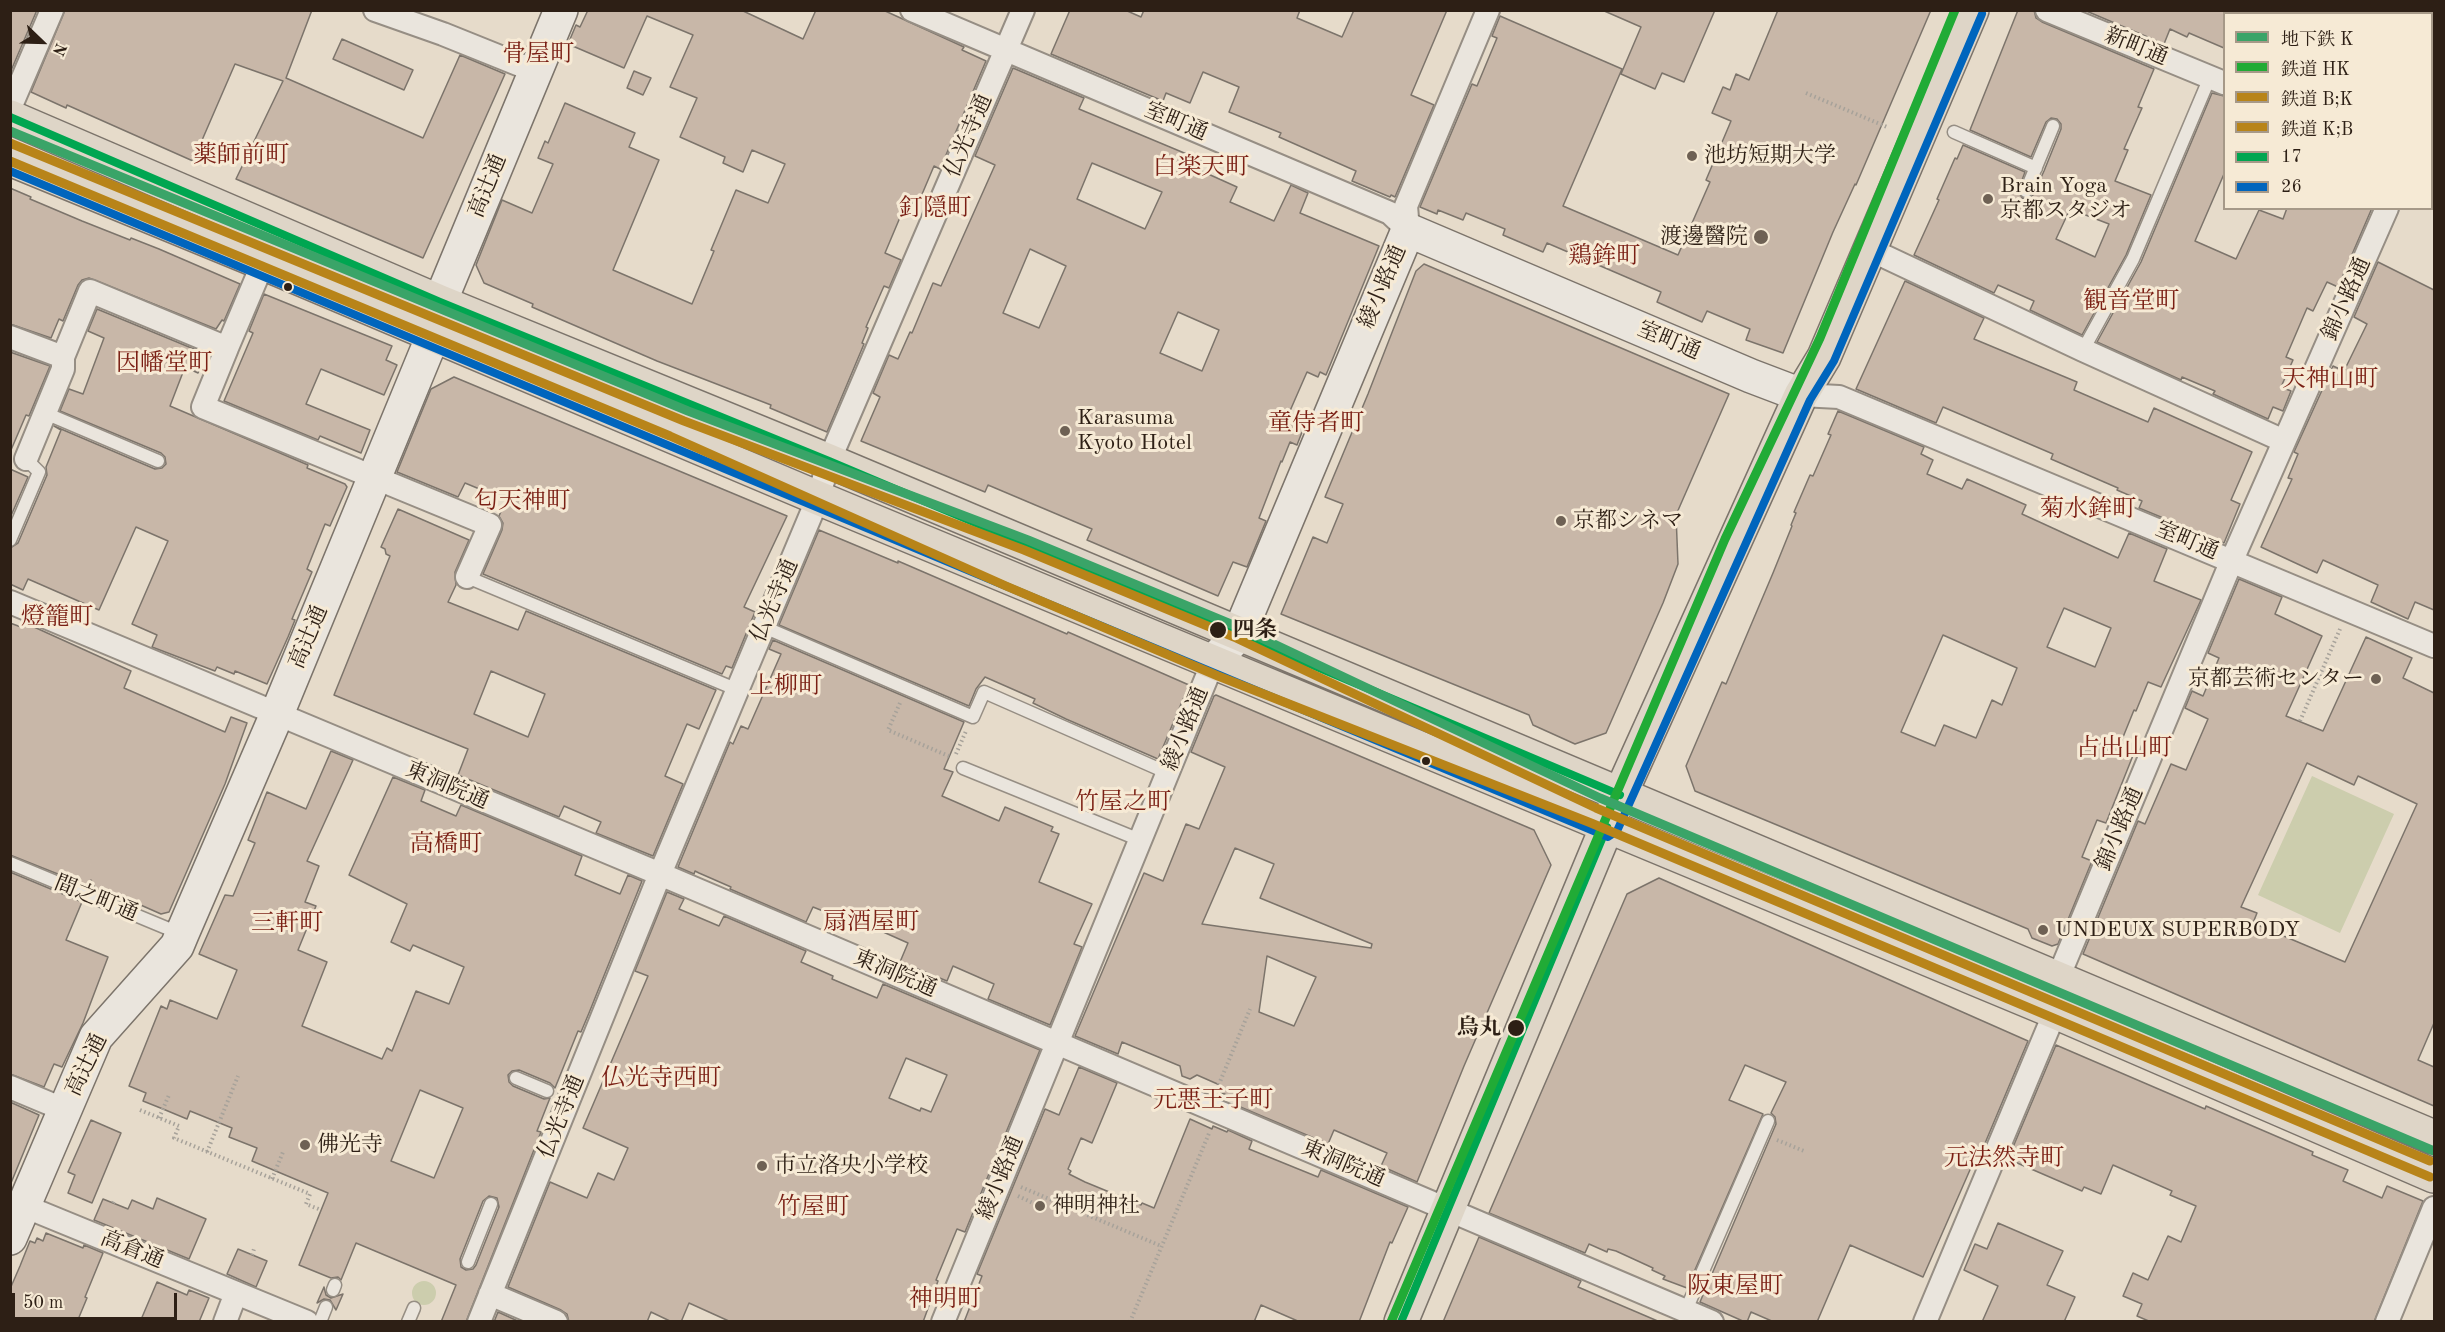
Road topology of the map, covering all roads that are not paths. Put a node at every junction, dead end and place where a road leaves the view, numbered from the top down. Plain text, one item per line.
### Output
1 (52, 10) edge
2 (375, 10) edge
3 (561, 10) edge
4 (912, 10) edge
5 (1023, 10) edge
6 (1488, 10) edge
7 (1972, 10) edge
8 (2047, 10) edge
9 (1007, 49) junction
10 (535, 71) junction
11 (2217, 80) edge
12 (10, 108) edge
13 (10, 117) edge
14 (2053, 126) dead end
15 (1954, 132) dead end
16 (10, 159) edge
17 (2036, 168) junction
18 (2026, 191) dead end
19 (2386, 210) edge
20 (1408, 230) junction
21 (1871, 250) junction
22 (263, 263) junction
23 (441, 302) junction
24 (433, 336) junction
25 (10, 337) edge
26 (227, 348) junction
27 (2083, 350) junction
28 (63, 357) junction
29 (1801, 395) junction
30 (45, 413) junction
31 (2284, 441) junction
32 (26, 459) joint
33 (158, 461) dead end
34 (829, 461) junction
35 (375, 476) junction
36 (818, 498) junction
37 (10, 540) edge
38 (2232, 560) junction
39 (467, 577) joint
40 (10, 602) edge
41 (764, 627) junction
42 (1239, 634) junction
43 (2434, 646) edge
44 (1213, 662) junction
45 (738, 690) junction
46 (277, 714) junction
47 (963, 768) dead end
48 (1167, 772) junction
49 (1620, 795) junction
50 (1607, 826) junction
51 (1140, 840) junction
52 (10, 863) edge
53 (660, 874) junction
54 (182, 934) junction
55 (2058, 978) junction
56 (2055, 1012) junction
57 (1056, 1043) junction
58 (516, 1078) dead end
59 (10, 1087) edge
60 (556, 1095) junction
61 (65, 1110) junction
62 (1768, 1121) dead end
63 (2434, 1137) edge
64 (2434, 1176) edge
65 (492, 1204) dead end
66 (24, 1206) junction
67 (1448, 1208) junction
68 (2434, 1208) edge
69 (10, 1238) edge
70 (467, 1261) dead end
71 (491, 1280) junction
72 (236, 1293) junction
73 (326, 1307) dead end
74 (414, 1308) dead end
75 (1686, 1310) junction
76 (225, 1322) edge
77 (307, 1322) edge
78 (320, 1322) edge
79 (408, 1322) edge
80 (479, 1322) edge
81 (556, 1322) edge
82 (943, 1322) edge
83 (1401, 1322) edge
84 (1712, 1322) edge
85 (1925, 1322) edge
86 (2387, 1322) edge

1 - 12 street
2 - 10 street
3 - 10 street, 高辻通
4 - 9 street, 室町通
5 - 9 street, 仏光寺通
6 - 20 street, 綾小路通
7 - 21 main road
8 - 11 street, 新町通
9 - 20 street, 室町通
9 - 34 street, 仏光寺通
10 - 23 street, 高辻通
11 - 27 lane
13 - 23 main road
14 - 17 lane
15 - 17 lane
16 - 22 main road
17 - 18 lane
19 - 31 street, 錦小路通
20 - 29 street, 室町通
20 - 42 street, 綾小路通
21 - 27 street
21 - 29 main road
22 - 24 main road
22 - 26 street
23 - 24 street, 高辻通
23 - 34 main road
24 - 35 street, 高辻通
24 - 36 main road
25 - 28 street
26 - 28 street
26 - 35 street
27 - 31 street
28 - 30 street
29 - 38 street, 室町通
29 - 49 main road
30 - 32 street
30 - 33 lane
31 - 38 street, 錦小路通
32 - 37 lane
34 - 36 street, 仏光寺通
34 - 42 main road
35 - 39 street
35 - 46 street, 高辻通
36 - 41 street, 仏光寺通
36 - 44 main road
38 - 43 street, 室町通
38 - 55 street, 錦小路通
39 - 45 lane
40 - 46 street, 東洞院通
41 - 45 street, 仏光寺通
41 - 48 lane
42 - 44 street, 綾小路通
42 - 49 main road
44 - 48 street, 綾小路通
44 - 50 main road
45 - 53 street, 仏光寺通
46 - 53 street, 東洞院通
46 - 54 street, 高辻通
47 - 51 lane
48 - 51 street, 綾小路通
49 - 50 main road
49 - 55 main road
50 - 56 main road
50 - 67 main road
51 - 57 street, 綾小路通
52 - 54 lane, 間之町通
53 - 57 street, 東洞院通
53 - 60 street, 仏光寺通
54 - 61 street, 高辻通
55 - 56 street, 錦小路通
55 - 63 main road
56 - 64 main road
56 - 85 street, 錦小路通
57 - 67 street, 東洞院通
57 - 82 street, 綾小路通
58 - 60 lane
59 - 61 street
60 - 71 street, 仏光寺通
61 - 66 street, 高辻通
62 - 75 lane
65 - 70 lane
66 - 69 street, 高辻通
66 - 72 street, 高倉通
67 - 75 street, 東洞院通
67 - 83 main road
68 - 86 street
71 - 80 street, 仏光寺通
71 - 81 street
72 - 76 street
72 - 77 street, 高倉通
73 - 78 lane
74 - 79 lane
75 - 84 street, 東洞院通

